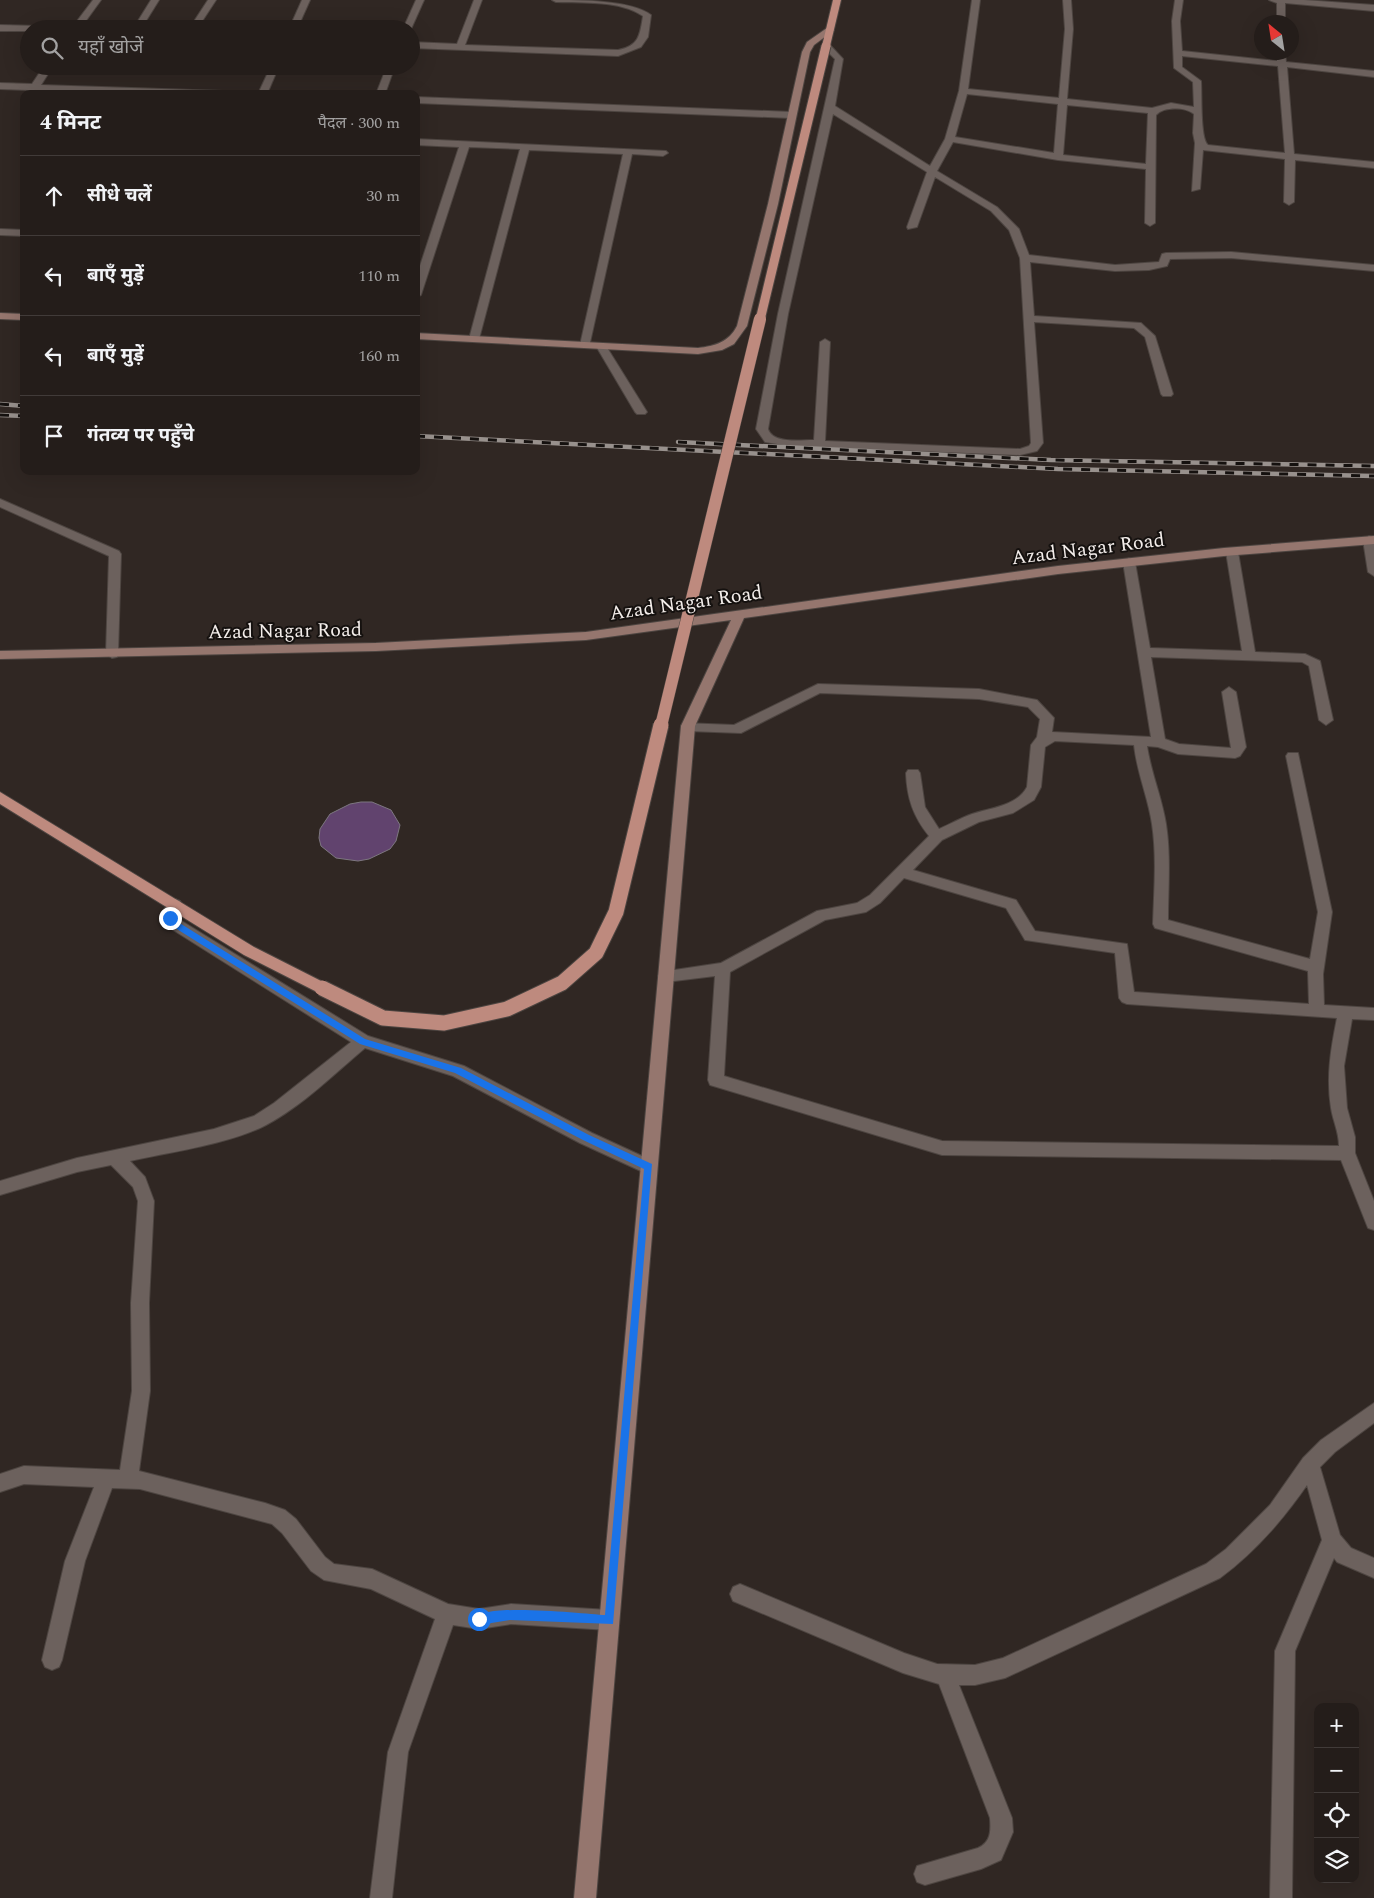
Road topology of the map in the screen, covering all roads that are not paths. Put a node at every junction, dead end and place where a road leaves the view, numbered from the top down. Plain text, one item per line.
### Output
1 (97, 0) edge
2 (155, 0) edge
3 (212, 0) edge
4 (306, 0) edge
5 (420, 0) edge
6 (478, 0) edge
7 (556, 0) edge
8 (837, 0) edge
9 (976, 0) edge
10 (1068, 0) edge
11 (1179, 0) edge
12 (1272, 0) edge
13 (1281, 1) edge
14 (1315, 2) edge
15 (1374, 8) edge
16 (1281, 15) edge
17 (82, 20) edge
18 (143, 20) edge
19 (199, 20) edge
20 (297, 20) edge
21 (411, 20) edge
22 (0, 28) edge
23 (20, 29) edge
24 (830, 30) junction
25 (420, 45) edge
26 (826, 46) junction
27 (460, 47) junction
28 (1176, 53) junction
29 (1281, 60) edge
30 (1281, 64) junction
31 (1374, 74) edge
32 (43, 75) edge
33 (271, 75) edge
34 (387, 75) edge
35 (0, 86) edge
36 (35, 87) junction
37 (113, 90) edge
38 (264, 90) edge
39 (382, 90) edge
40 (963, 91) junction
41 (420, 100) edge
42 (1064, 102) junction
43 (830, 107) junction
44 (1153, 111) junction
45 (1199, 114) junction
46 (791, 115) junction
47 (950, 139) junction
48 (420, 142) edge
49 (465, 144) junction
50 (1199, 145) junction
51 (525, 147) junction
52 (628, 151) junction
53 (663, 153) dead end
54 (1058, 157) junction
55 (1290, 157) junction
56 (1374, 165) edge
57 (1151, 167) junction
58 (932, 172) junction
59 (1195, 189) dead end
60 (1289, 202) dead end
61 (1150, 223) dead end
62 (912, 227) dead end
63 (0, 232) edge
64 (20, 233) edge
65 (1025, 258) junction
66 (1374, 268) edge
67 (420, 283) edge
68 (0, 316) edge
69 (20, 317) edge
70 (1029, 319) junction
71 (420, 336) edge
72 (474, 339) junction
73 (825, 342) dead end
74 (585, 345) junction
75 (601, 346) junction
76 (1167, 394) dead end
77 (641, 412) dead end
78 (819, 444) junction
79 (0, 502) edge
80 (1371, 540) edge
81 (1232, 552) junction
82 (1130, 562) junction
83 (1374, 572) edge
84 (740, 614) junction
85 (1144, 652) junction
86 (112, 654) junction
87 (0, 655) edge
88 (1249, 655) junction
89 (1229, 692) dead end
90 (1326, 720) dead end
91 (688, 726) junction
92 (1044, 739) junction
93 (1140, 741) junction
94 (1159, 742) junction
95 (1293, 756) dead end
96 (913, 773) dead end
97 (0, 797) edge
98 (937, 836) junction
99 (902, 872) junction
100 (175, 905) junction
101 (1316, 967) junction
102 (723, 969) junction
103 (666, 976) junction
104 (1317, 1010) junction
105 (1346, 1012) junction
106 (1374, 1014) edge
107 (362, 1041) junction
108 (1347, 1152) junction
109 (115, 1158) junction
110 (649, 1166) junction
111 (0, 1188) edge
112 (1374, 1223) edge
113 (1374, 1412) edge
114 (1310, 1464) junction
115 (106, 1479) junction
116 (128, 1480) junction
117 (0, 1483) edge
118 (1332, 1540) junction
119 (1374, 1568) edge
120 (740, 1594) dead end
121 (446, 1614) junction
122 (609, 1620) junction
123 (52, 1660) dead end
124 (945, 1674) junction
125 (925, 1874) dead end
126 (381, 1898) edge
127 (585, 1898) edge
128 (1280, 1898) edge

1 - 17 street
2 - 18 street
3 - 19 street
4 - 20 street
5 - 21 street
6 - 27 street
7 - 27 street
8 - 24 main road
9 - 40 street
10 - 42 street
11 - 28 street
12 - 13 street
13 - 14 street
13 - 16 street
14 - 15 street
22 - 23 street
24 - 26 main road
24 - 46 street
25 - 27 street
26 - 43 street
26 - 100 main road, bridge
28 - 30 street
28 - 45 street
29 - 30 street
30 - 31 street
30 - 55 street
32 - 36 street
33 - 38 street
34 - 39 street
35 - 36 street
36 - 37 street
40 - 42 street
40 - 47 street
41 - 46 street
42 - 44 street
42 - 54 street
43 - 58 street
43 - 78 street
44 - 45 street
44 - 57 street
45 - 50 street
46 - 75 street
47 - 54 street
47 - 58 street
48 - 49 street
49 - 51 street
49 - 67 street
50 - 55 street
50 - 59 street
51 - 52 street
51 - 72 street
52 - 53 street
52 - 74 street
54 - 57 street
55 - 56 street
55 - 60 street
57 - 61 street
58 - 62 street
58 - 65 street
63 - 64 street
65 - 66 street
65 - 70 street
68 - 69 street
70 - 76 street
70 - 78 street
71 - 72 street
72 - 74 street
73 - 78 street
74 - 75 street
75 - 77 street
79 - 86 street
80 - 81 street, Azad Nagar Road
80 - 83 street
81 - 82 street, Azad Nagar Road
81 - 88 street
82 - 84 street, Azad Nagar Road
82 - 85 street
84 - 86 street, Azad Nagar Road
84 - 91 street
85 - 88 street
85 - 94 street
86 - 87 street, Azad Nagar Road
88 - 90 street
89 - 94 street
91 - 92 street
91 - 103 street
92 - 93 street
92 - 98 street
93 - 94 street
93 - 101 street
95 - 101 street
96 - 98 street
97 - 100 main road
98 - 99 street
99 - 102 street
99 - 104 street
100 - 107 street
101 - 104 street
102 - 103 street
102 - 108 street
103 - 110 street
104 - 105 street
105 - 106 street
105 - 108 street
107 - 109 street
107 - 110 street
108 - 112 street
109 - 111 street
109 - 116 street
110 - 122 street
113 - 114 street
114 - 118 street
114 - 124 street
115 - 116 street
115 - 117 street
115 - 123 street
116 - 121 street
118 - 119 street
118 - 128 street
120 - 124 street
121 - 122 street
121 - 126 street
122 - 127 street
124 - 125 street

